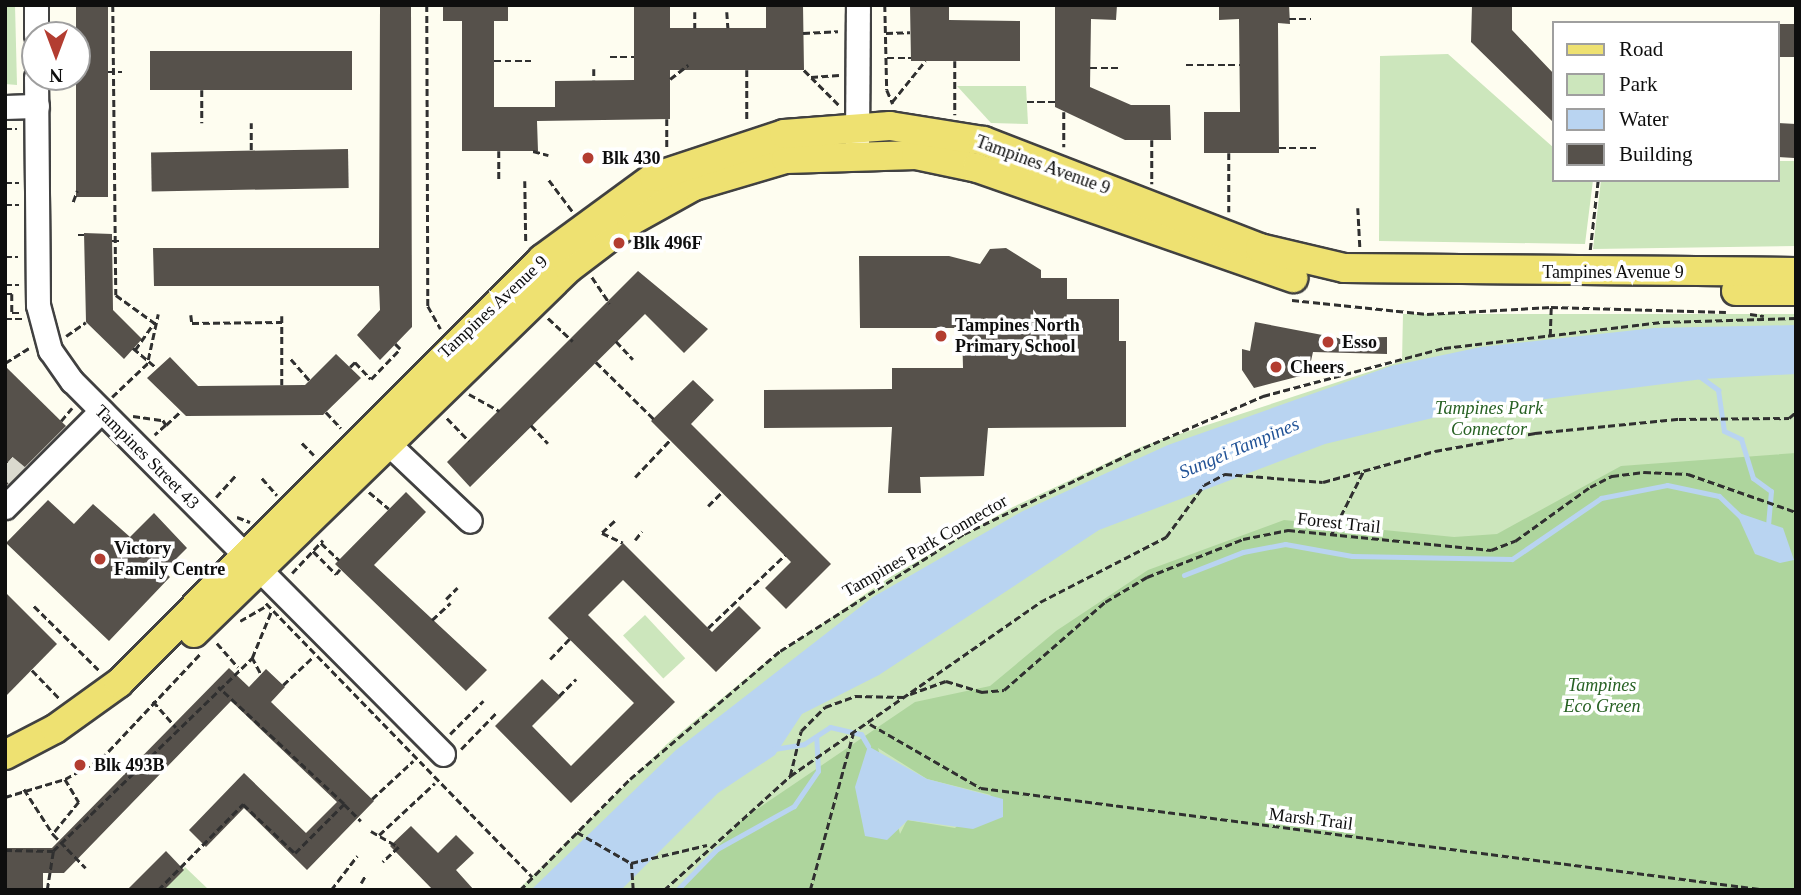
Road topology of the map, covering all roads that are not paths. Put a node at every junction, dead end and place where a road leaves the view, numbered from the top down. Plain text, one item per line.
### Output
1 (858, 5) edge
2 (871, 5) edge
3 (36, 91) edge
4 (37, 106) junction
5 (5, 107) edge
6 (864, 140) junction
7 (1796, 272) edge
8 (1796, 291) edge
9 (106, 404) junction
10 (379, 435) junction
11 (5, 507) edge
12 (470, 521) dead end
13 (251, 563) junction
14 (447, 750) road end
15 (5, 755) edge
16 (15, 781) edge

1 - 6 street
2 - 6 street
3 - 4 street, Tampines Street 43
4 - 5 street
4 - 9 street, Tampines Street 43
6 - 7 main road, Tampines Avenue 9
6 - 8 main road, Tampines Avenue 9
6 - 10 main road, Tampines Avenue 9
9 - 11 street
9 - 13 street, Tampines Street 43
10 - 12 street
10 - 13 main road, Tampines Avenue 9
13 - 14 street, Tampines Street 43
13 - 15 main road, Tampines Avenue 9
13 - 16 main road, Tampines Avenue 9

